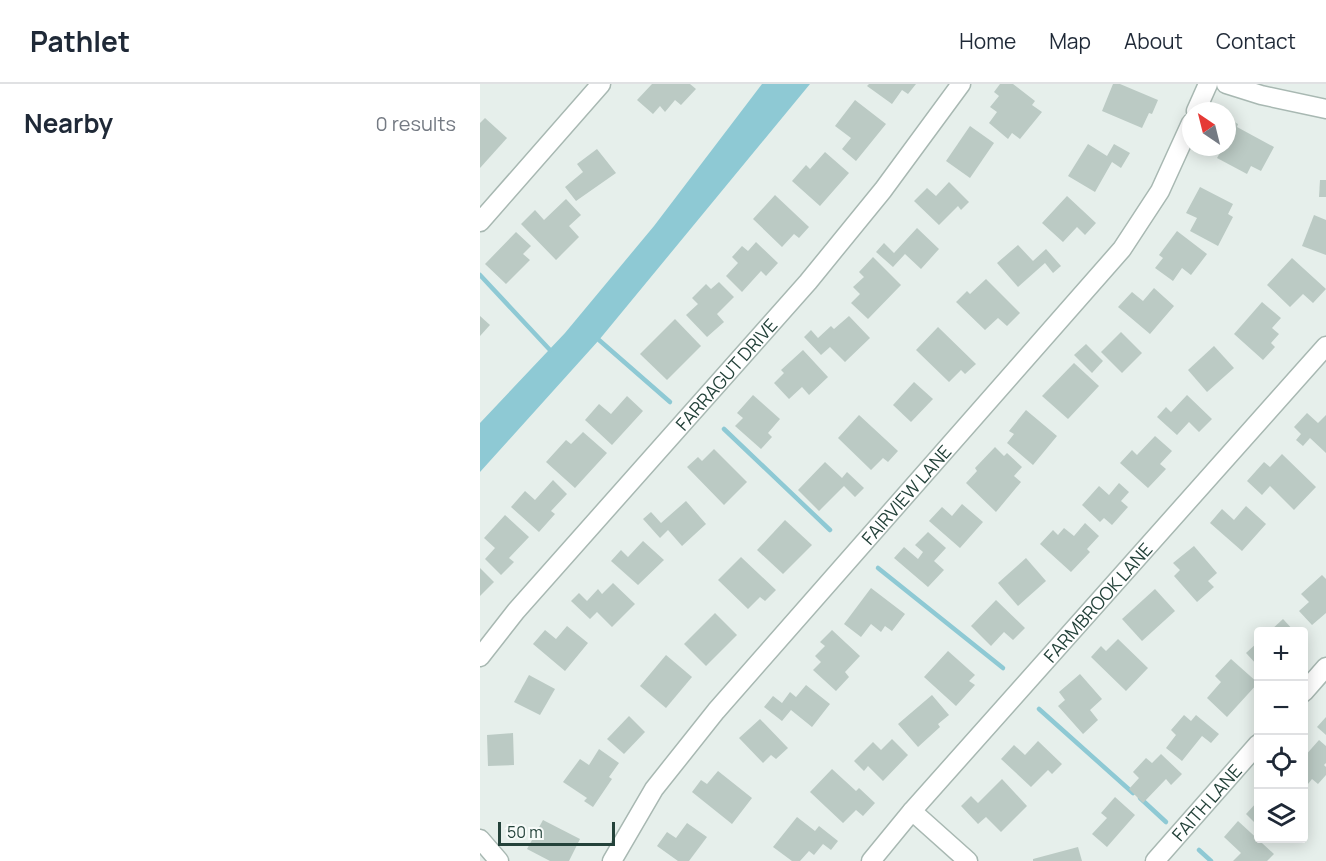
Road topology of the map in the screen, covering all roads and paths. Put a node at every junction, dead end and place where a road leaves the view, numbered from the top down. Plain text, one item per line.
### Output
1 (602, 84) edge
2 (961, 84) edge
3 (1208, 84) edge
4 (1226, 84) edge
5 (1200, 102) edge
6 (1326, 109) edge
7 (1182, 143) edge
8 (480, 222) edge
9 (1326, 346) edge
10 (480, 657) edge
11 (1326, 667) edge
12 (1308, 687) edge
13 (1254, 749) edge
14 (912, 811) junction
15 (480, 839) edge
16 (499, 861) edge
17 (612, 861) edge
18 (872, 861) edge
19 (968, 861) edge
20 (1155, 861) edge

1 - 8 street
2 - 10 street, FARRAGUT DRIVE
3 - 5 street
4 - 6 street
7 - 17 street, FAIRVIEW LANE
9 - 14 street, FARMBROOK LANE
11 - 12 street
13 - 20 street, FAITH LANE
14 - 18 street, FARMBROOK LANE
14 - 19 street
15 - 16 street

